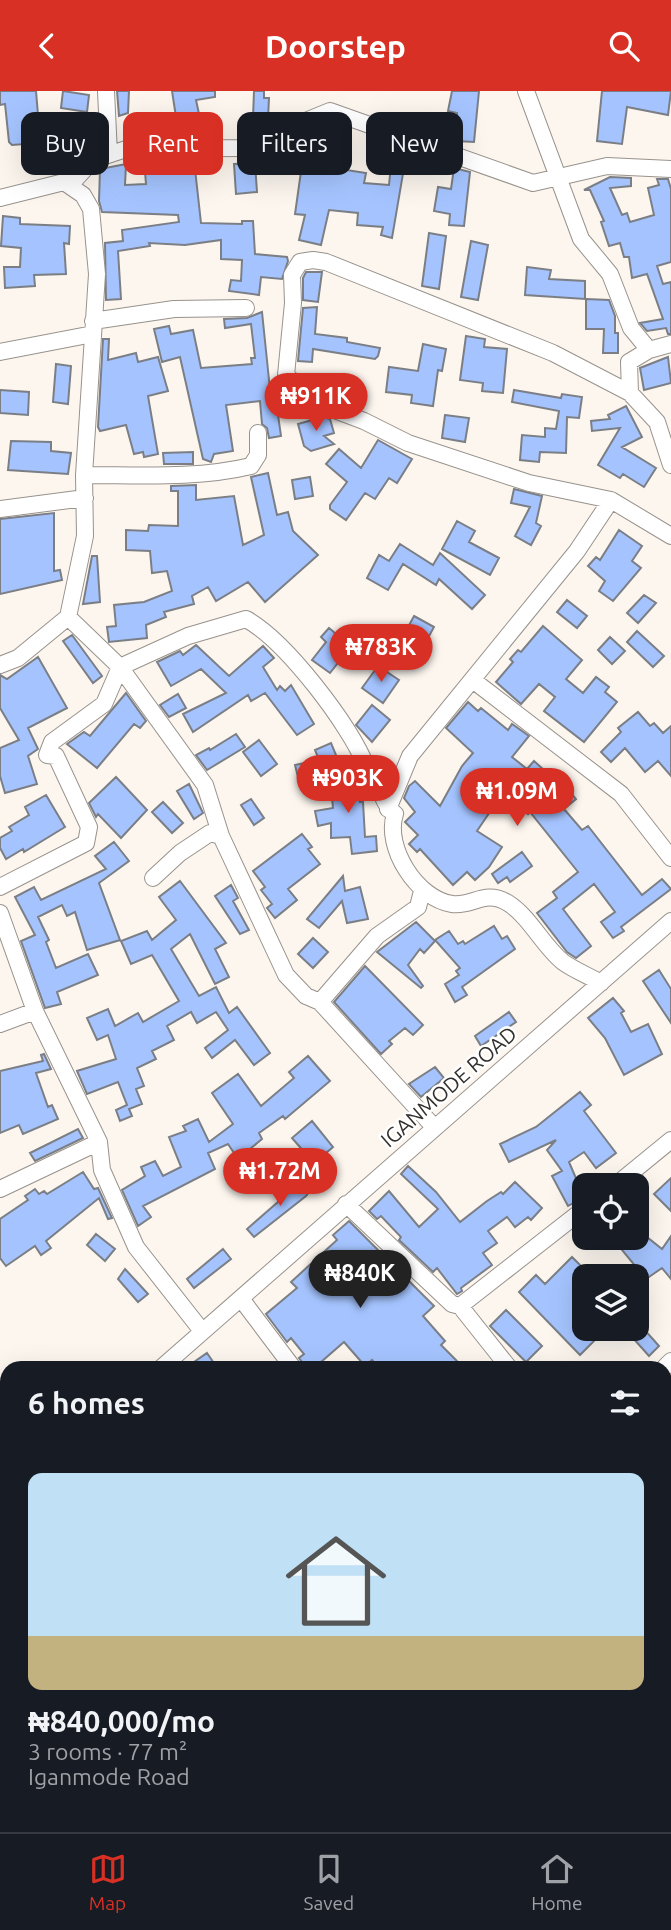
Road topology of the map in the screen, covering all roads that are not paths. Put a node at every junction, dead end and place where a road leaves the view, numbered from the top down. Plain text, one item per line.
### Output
1 (106, 91) edge
2 (526, 91) edge
3 (107, 112) edge
4 (109, 154) edge
5 (671, 169) edge
6 (79, 175) edge
7 (556, 178) junction
8 (71, 184) junction
9 (0, 198) edge
10 (246, 308) dead end
11 (93, 328) junction
12 (671, 344) edge
13 (649, 350) junction
14 (0, 352) edge
15 (630, 393) junction
16 (258, 433) dead end
17 (671, 465) edge
18 (84, 475) junction
19 (85, 498) junction
20 (611, 500) junction
21 (0, 509) edge
22 (671, 535) edge
23 (68, 617) junction
24 (0, 665) edge
25 (120, 667) junction
26 (474, 681) junction
27 (388, 809) junction
28 (221, 836) junction
29 (671, 858) edge
30 (153, 879) dead end
31 (0, 887) edge
32 (422, 891) junction
33 (0, 913) edge
34 (671, 921) edge
35 (601, 983) junction
36 (320, 1003) junction
37 (34, 1011) junction
38 (0, 1024) edge
39 (434, 1128) junction
40 (671, 1140) edge
41 (99, 1142) junction
42 (631, 1173) edge
43 (0, 1189) edge
44 (346, 1204) junction
45 (572, 1218) edge
46 (242, 1300) junction
47 (460, 1306) junction
48 (202, 1331) junction
49 (169, 1361) edge
50 (288, 1361) edge
51 (504, 1361) edge

1 - 3 street
2 - 7 street
4 - 7 street
5 - 7 street
6 - 8 street
7 - 13 street
8 - 9 street
8 - 11 street
10 - 11 street
11 - 14 street
11 - 18 street
12 - 13 street
13 - 15 street
15 - 17 street
15 - 20 street
16 - 18 street
18 - 19 street
19 - 21 street
19 - 23 street
20 - 22 street
20 - 26 street
23 - 24 street
23 - 25 street
25 - 27 street
25 - 28 street
25 - 31 street
26 - 27 street
26 - 29 street
27 - 32 street
28 - 30 street
28 - 36 street
32 - 35 street
32 - 36 street
33 - 37 street
34 - 35 street, IGANMODE ROAD
35 - 39 street, IGANMODE ROAD
36 - 39 street
37 - 38 street
37 - 41 street
39 - 44 street, IGANMODE ROAD
40 - 42 street
41 - 43 street
41 - 48 street
44 - 46 street, IGANMODE ROAD
44 - 47 street
45 - 47 street
46 - 48 street, IGANMODE ROAD
46 - 50 street
47 - 51 street
48 - 49 street, IGANMODE ROAD

